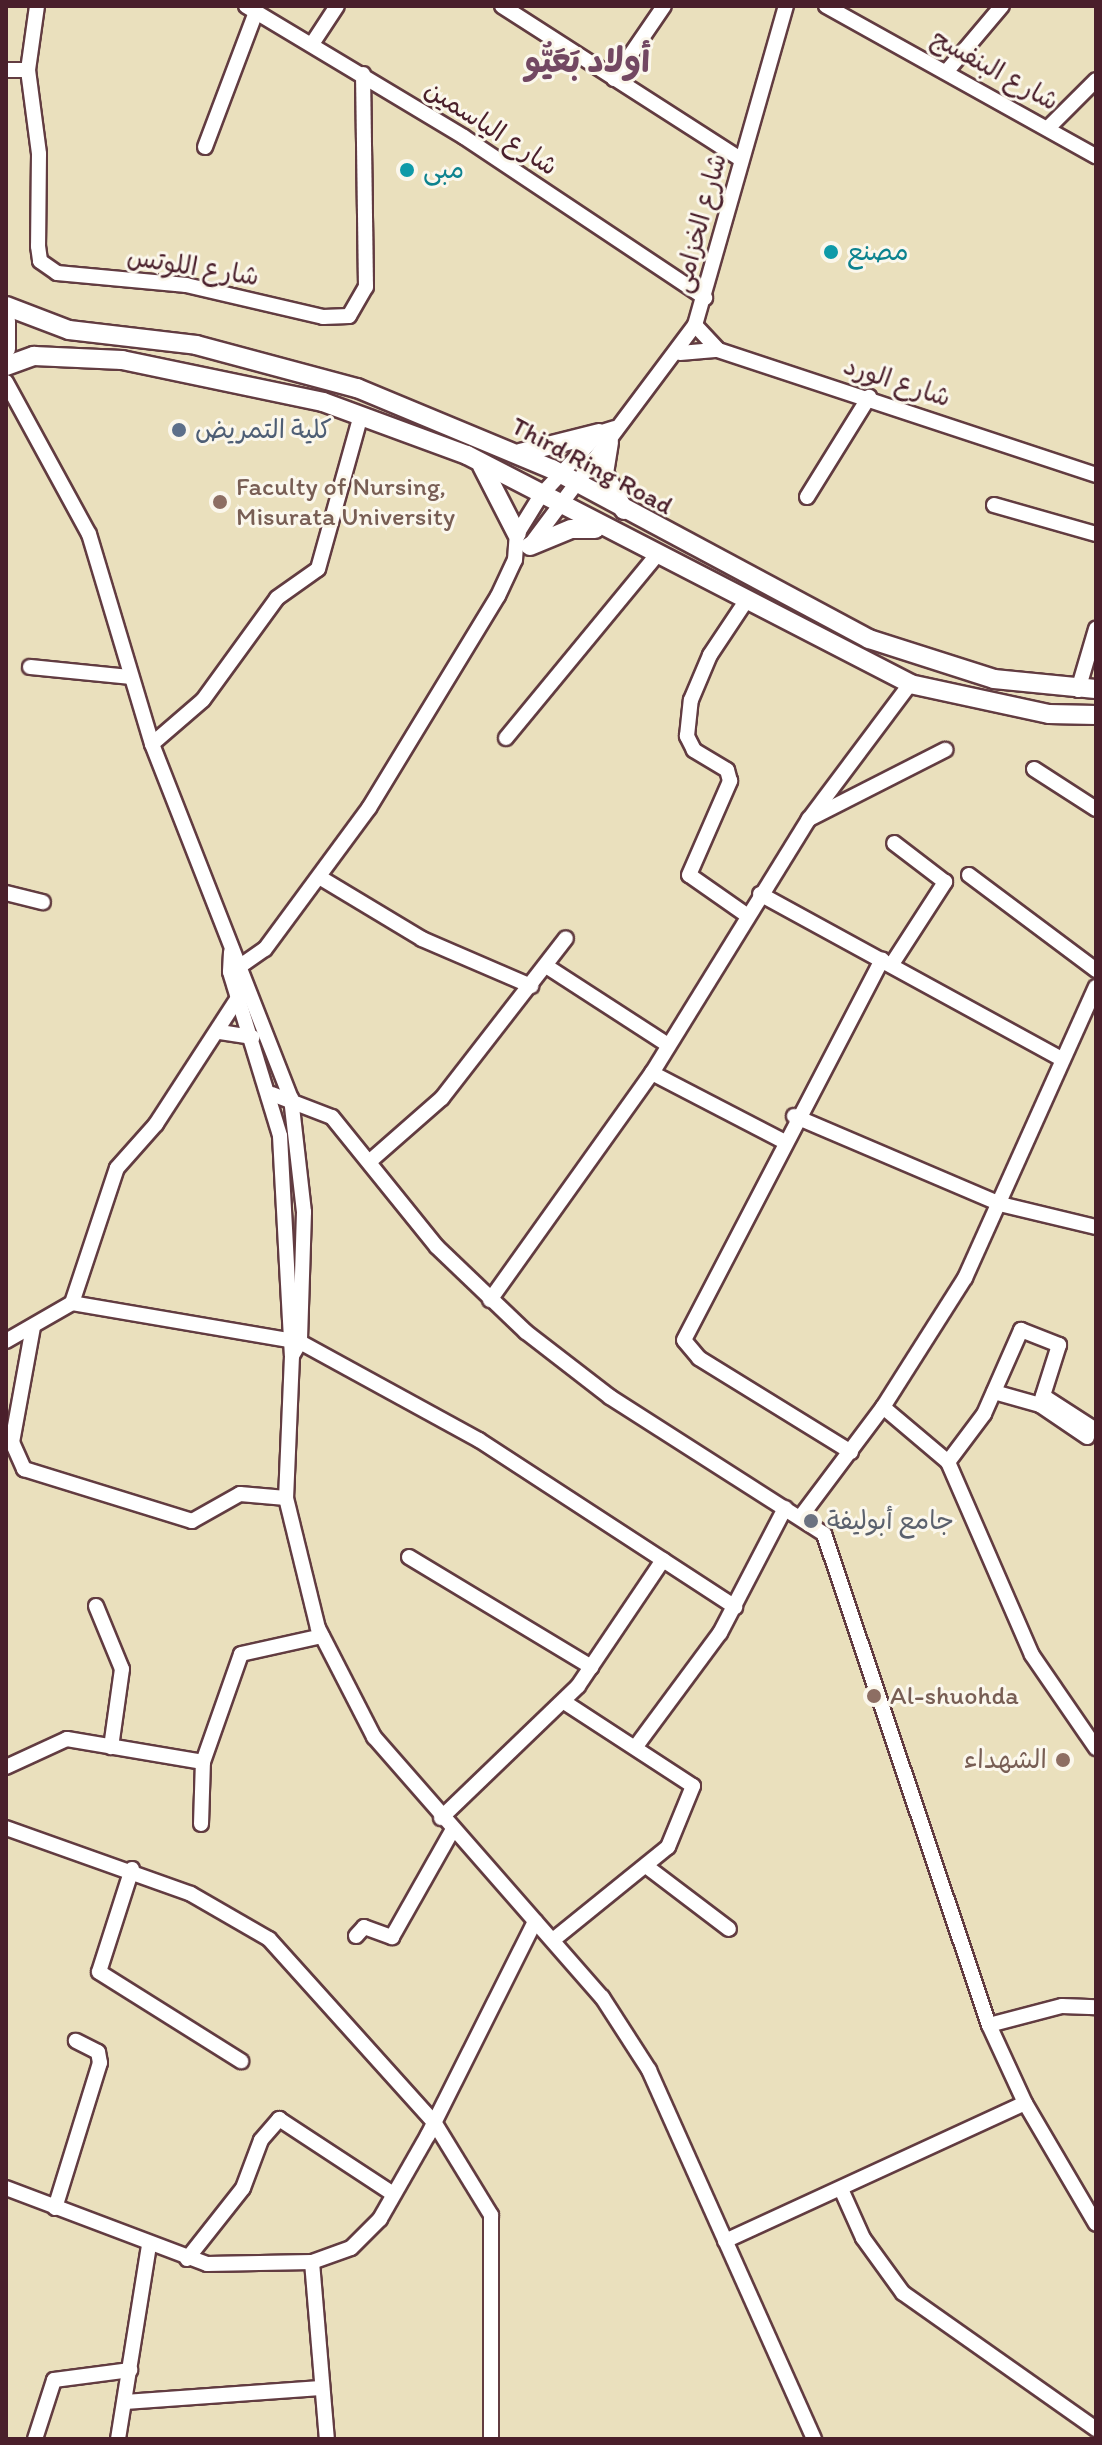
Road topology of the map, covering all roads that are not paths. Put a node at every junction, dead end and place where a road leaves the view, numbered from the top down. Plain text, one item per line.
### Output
1 (37, 6) edge
2 (337, 6) edge
3 (502, 6) edge
4 (664, 6) edge
5 (786, 6) edge
6 (826, 6) edge
7 (1002, 6) edge
8 (251, 9) edge
9 (312, 44) junction
10 (6, 70) edge
11 (28, 70) junction
12 (947, 71) junction
13 (363, 74) junction
14 (614, 79) junction
15 (1096, 80) edge
16 (1049, 127) junction
17 (205, 147) dead end
18 (1096, 156) edge
19 (740, 159) junction
20 (705, 298) junction
21 (6, 306) edge
22 (6, 321) edge
23 (695, 325) junction
24 (6, 349) edge
25 (718, 350) junction
26 (680, 353) junction
27 (6, 366) edge
28 (6, 382) edge
29 (869, 397) junction
30 (6, 406) edge
31 (24, 413) junction
32 (361, 415) junction
33 (607, 434) junction
34 (520, 453) junction
35 (467, 455) junction
36 (558, 472) junction
37 (1096, 475) edge
38 (576, 484) junction
39 (541, 495) junction
40 (807, 497) dead end
41 (994, 505) dead end
42 (560, 507) junction
43 (625, 512) junction
44 (609, 532) junction
45 (1096, 534) edge
46 (524, 540) junction
47 (656, 556) junction
48 (746, 601) junction
49 (1096, 629) edge
50 (30, 667) dead end
51 (130, 677) junction
52 (910, 684) junction
53 (1087, 690) edge
54 (1096, 715) edge
55 (506, 738) dead end
56 (152, 744) junction
57 (945, 750) dead end
58 (1034, 769) dead end
59 (1096, 809) edge
60 (809, 819) junction
61 (894, 843) dead end
62 (969, 875) dead end
63 (321, 878) junction
64 (6, 893) edge
65 (760, 894) junction
66 (43, 902) dead end
67 (745, 914) junction
68 (566, 938) dead end
69 (887, 962) junction
70 (546, 966) junction
71 (237, 969) junction
72 (1096, 970) edge
73 (531, 986) junction
74 (1096, 987) edge
75 (239, 996) junction
76 (220, 1032) junction
77 (253, 1037) junction
78 (668, 1045) junction
79 (1061, 1059) junction
80 (652, 1073) junction
81 (272, 1094) junction
82 (291, 1098) junction
83 (794, 1116) junction
84 (781, 1140) junction
85 (369, 1162) junction
86 (1000, 1204) junction
87 (1096, 1227) edge
88 (490, 1300) junction
89 (72, 1303) junction
90 (33, 1327) junction
91 (293, 1339) junction
92 (6, 1341) edge
93 (994, 1392) junction
94 (1042, 1400) junction
95 (883, 1407) junction
96 (1091, 1434) edge
97 (851, 1452) junction
98 (948, 1462) junction
99 (286, 1498) junction
100 (785, 1508) junction
101 (802, 1515) junction
102 (409, 1557) dead end
103 (663, 1560) junction
104 (96, 1606) dead end
105 (735, 1607) junction
106 (322, 1636) junction
107 (591, 1667) junction
108 (564, 1702) junction
109 (637, 1745) junction
110 (111, 1747) junction
111 (1096, 1748) edge
112 (203, 1762) junction
113 (6, 1767) edge
114 (441, 1818) junction
115 (201, 1824) dead end
116 (6, 1828) edge
117 (453, 1829) junction
118 (646, 1866) junction
119 (132, 1869) junction
120 (535, 1921) junction
121 (729, 1929) dead end
122 (356, 1936) dead end
123 (553, 1940) junction
124 (1096, 2007) edge
125 (989, 2025) junction
126 (76, 2041) dead end
127 (241, 2061) dead end
128 (1025, 2103) junction
129 (434, 2122) junction
130 (6, 2188) edge
131 (841, 2189) junction
132 (393, 2194) junction
133 (55, 2208) junction
134 (1096, 2224) edge
135 (725, 2241) junction
136 (149, 2245) junction
137 (187, 2259) junction
138 (312, 2262) junction
139 (130, 2370) junction
140 (321, 2388) junction
141 (125, 2402) junction
142 (1096, 2429) edge
143 (35, 2439) edge
144 (118, 2439) edge
145 (327, 2439) edge
146 (491, 2439) edge
147 (814, 2439) edge

1 - 11 street, شارع اللوتس
2 - 9 street
3 - 14 street
4 - 14 street
5 - 19 street, شارع الخزامى
6 - 12 street, شارع البنفسج
7 - 12 street
8 - 9 street, شارع الياسمين
8 - 17 street
9 - 13 street, شارع الياسمين
10 - 11 street
11 - 13 street, شارع اللوتس
12 - 16 street, شارع البنفسج
13 - 20 street, شارع الياسمين
14 - 19 street
15 - 16 street
16 - 18 street, شارع البنفسج
19 - 20 street, شارع الخزامى
20 - 23 street, شارع الخزامى
21 - 34 main road, Third Ring Road
22 - 24 main road
23 - 25 street
23 - 26 street, شارع الخزامى
25 - 26 street, شارع الورد
25 - 29 street, شارع الورد
26 - 33 street, شارع الخزامى
27 - 32 main road, Third Ring Road
28 - 31 street
29 - 37 street, شارع الورد
29 - 40 street
30 - 31 street
31 - 51 street
32 - 35 main road, Third Ring Road
32 - 56 street
33 - 34 main road
33 - 36 street
33 - 38 street
33 - 43 main road
34 - 36 main road, Third Ring Road
35 - 39 main road, Third Ring Road
35 - 46 main road
36 - 38 main road, Third Ring Road
36 - 39 street
38 - 42 street
38 - 43 main road, Third Ring Road
39 - 42 main road, Third Ring Road
39 - 46 street
41 - 45 street
42 - 44 main road, Third Ring Road
42 - 46 street
43 - 53 main road, Third Ring Road
44 - 46 main road
44 - 47 main road, Third Ring Road
46 - 63 street
47 - 48 main road, Third Ring Road
47 - 55 street
48 - 52 main road, Third Ring Road
48 - 67 street
49 - 53 street
50 - 51 street
51 - 56 street
52 - 54 main road, Third Ring Road
52 - 60 street
56 - 71 street
57 - 60 street
58 - 59 street
60 - 65 street
61 - 69 street
62 - 72 street
63 - 71 street
63 - 73 street
64 - 66 street
65 - 67 street
65 - 69 street
67 - 78 street
68 - 70 street
69 - 79 street
69 - 83 street
70 - 73 street
70 - 78 street
71 - 75 street
71 - 82 street
73 - 85 street
74 - 79 street
75 - 76 street
75 - 77 street
76 - 77 street
76 - 89 street
77 - 81 street
78 - 80 street
79 - 86 street
80 - 84 street
80 - 88 street
81 - 82 street
81 - 91 street
82 - 85 street
82 - 91 street
83 - 84 street
83 - 86 street
84 - 97 street
85 - 88 street
86 - 87 street
86 - 95 street
88 - 100 street
89 - 90 street
89 - 91 street
90 - 92 street
90 - 99 street
91 - 99 street
91 - 103 street
93 - 94 street
93 - 94 street
93 - 98 street
94 - 96 street
95 - 97 street
95 - 98 street
97 - 101 street
98 - 111 street
99 - 106 street
100 - 101 street
100 - 105 street
101 - 125 street
102 - 107 street
103 - 105 street
103 - 107 street
104 - 110 street
105 - 109 street
106 - 112 street
106 - 114 street
107 - 108 street
108 - 109 street
108 - 114 street
109 - 118 street
110 - 112 street
110 - 113 street
112 - 115 street
114 - 117 street
116 - 119 street
117 - 120 street
117 - 122 street
118 - 121 street
118 - 123 street
119 - 127 street
119 - 129 street
120 - 123 street
120 - 129 street
123 - 135 street
124 - 125 street
125 - 128 street
126 - 133 street
128 - 131 street
128 - 134 street
129 - 132 street
129 - 146 street
130 - 133 street
131 - 135 street
131 - 142 street
132 - 137 street
132 - 138 street
133 - 136 street
135 - 147 street
136 - 137 street
136 - 139 street
137 - 138 street
138 - 140 street
139 - 141 street
139 - 143 street
140 - 141 street
140 - 145 street
141 - 144 street

